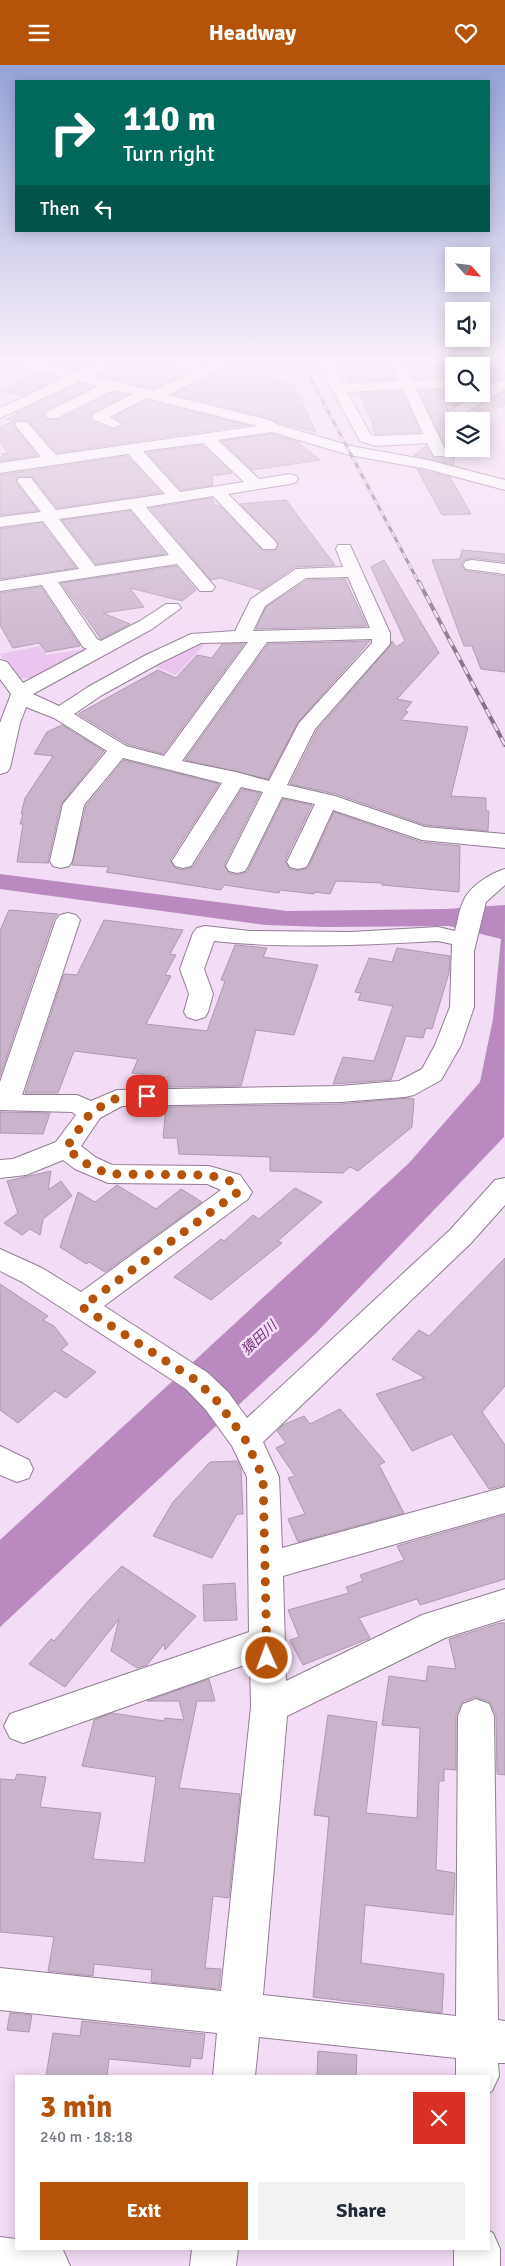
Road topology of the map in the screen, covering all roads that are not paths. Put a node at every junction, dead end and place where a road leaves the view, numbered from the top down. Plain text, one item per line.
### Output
1 (21, 465) edge
2 (146, 465) edge
3 (235, 465) edge
4 (428, 465) edge
5 (0, 468) edge
6 (290, 479) dead end
7 (25, 481) dead end
8 (254, 483) junction
9 (505, 485) edge
10 (216, 491) junction
11 (174, 496) junction
12 (135, 504) junction
13 (50, 515) junction
14 (2, 519) edge
15 (269, 545) dead end
16 (344, 549) dead end
17 (181, 558) junction
18 (472, 565) dead end
19 (505, 569) edge
20 (91, 571) junction
21 (352, 572) junction
22 (47, 579) junction
23 (0, 586) edge
24 (206, 587) dead end
25 (172, 608) dead end
26 (382, 633) junction
27 (242, 636) junction
28 (262, 636) junction
29 (101, 649) junction
30 (0, 666) edge
31 (21, 694) junction
32 (61, 714) junction
33 (119, 750) junction
34 (169, 764) junction
35 (0, 768) edge
36 (236, 778) junction
37 (278, 787) junction
38 (327, 801) junction
39 (505, 841) edge
40 (61, 861) dead end
41 (183, 861) dead end
42 (298, 862) dead end
43 (237, 866) dead end
44 (505, 876) edge
45 (68, 920) dead end
46 (465, 937) junction
47 (196, 1012) dead end
48 (91, 1112) junction
49 (66, 1148) junction
50 (0, 1169) edge
51 (505, 1187) edge
52 (0, 1259) edge
53 (82, 1307) junction
54 (240, 1431) junction
55 (505, 1500) edge
56 (265, 1567) junction
57 (505, 1604) edge
58 (266, 1642) junction
59 (269, 1707) junction
60 (476, 1716) dead end
61 (23, 1726) dead end
62 (0, 1989) edge
63 (241, 2013) junction
64 (487, 2052) edge
65 (234, 2075) edge
66 (215, 2250) edge
67 (477, 2250) edge
68 (0, 2260) edge
69 (47, 2266) edge
70 (213, 2266) edge
71 (477, 2266) edge

1 - 5 street
2 - 11 street
3 - 8 street
4 - 9 street
6 - 8 street
7 - 13 street
8 - 10 street
10 - 11 street
10 - 15 street
11 - 12 street
12 - 13 street
12 - 17 street
13 - 14 street
13 - 20 street
16 - 21 street
17 - 20 street
17 - 24 street
18 - 19 street
20 - 22 street
21 - 26 street
21 - 27 street
22 - 23 street
22 - 29 street
25 - 29 street
26 - 28 street
26 - 37 street
27 - 28 street
27 - 32 street
28 - 34 street
29 - 31 street
30 - 31 street
31 - 32 street
31 - 35 street
32 - 33 street
33 - 34 street
33 - 40 street
34 - 36 street
36 - 37 street
36 - 41 street
37 - 38 street
37 - 43 street
38 - 39 street
38 - 42 street
44 - 46 street
45 - 48 street
46 - 47 street
46 - 48 street
48 - 49 street
49 - 50 street
49 - 53 street
51 - 54 street
52 - 53 street
53 - 54 street
54 - 56 street
55 - 56 street
56 - 58 street
57 - 59 street
58 - 59 street
58 - 61 street
59 - 63 street
60 - 64 street
62 - 63 street
63 - 64 street
63 - 65 street
66 - 70 street
67 - 71 street
68 - 69 street

